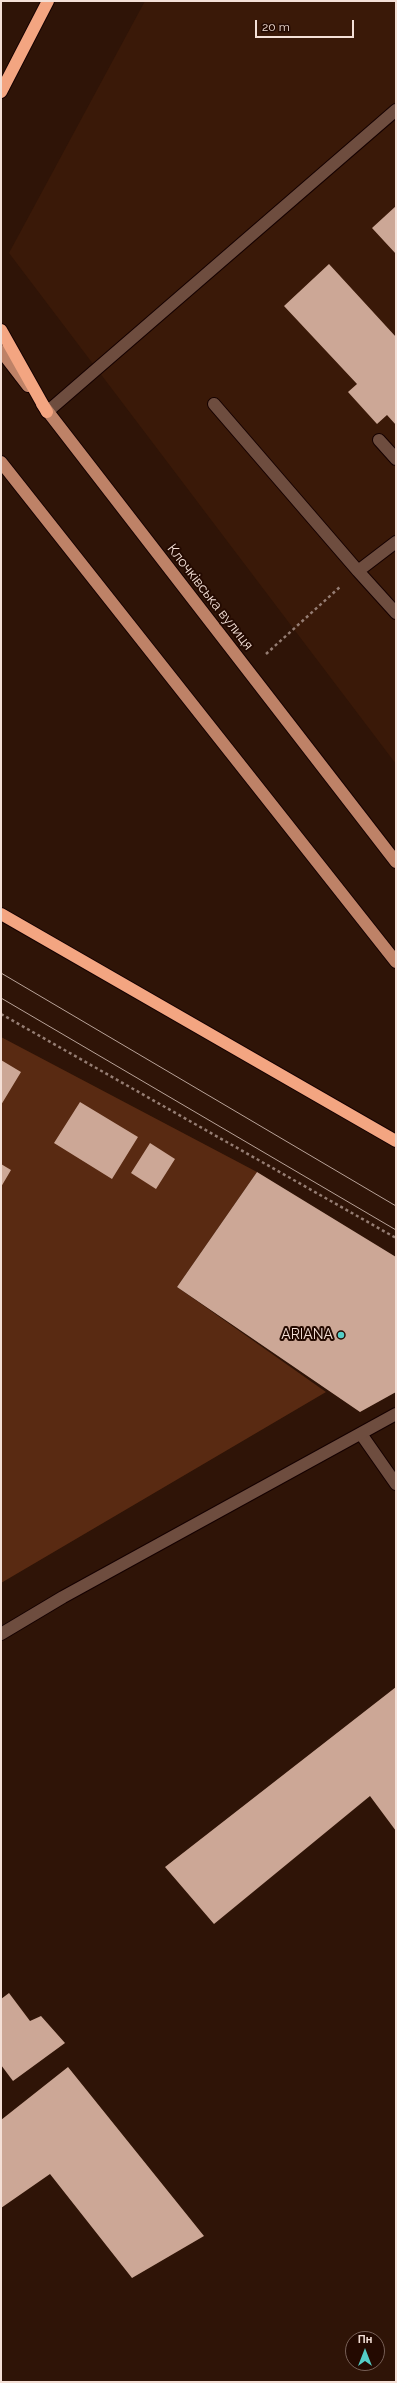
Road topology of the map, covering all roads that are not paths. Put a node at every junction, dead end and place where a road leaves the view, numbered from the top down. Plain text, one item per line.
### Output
1 (48, 1) edge
2 (1, 92) edge
3 (396, 110) edge
4 (1, 330) edge
5 (1, 351) edge
6 (214, 404) dead end
7 (48, 412) junction
8 (379, 440) dead end
9 (396, 459) edge
10 (1, 462) edge
11 (396, 542) edge
12 (358, 571) junction
13 (396, 613) edge
14 (396, 862) edge
15 (1, 914) edge
16 (396, 962) edge
17 (396, 1141) edge
18 (396, 1414) edge
19 (361, 1434) junction
20 (396, 1484) edge
21 (1, 1634) edge

1 - 2 highway
3 - 7 street
4 - 7 highway
5 - 7 main road, Клочківська вулиця
6 - 12 street
7 - 14 main road, Клочківська вулиця
8 - 9 street
10 - 16 main road
11 - 12 street
12 - 13 street
15 - 17 highway
18 - 19 street
19 - 20 street
19 - 21 street

